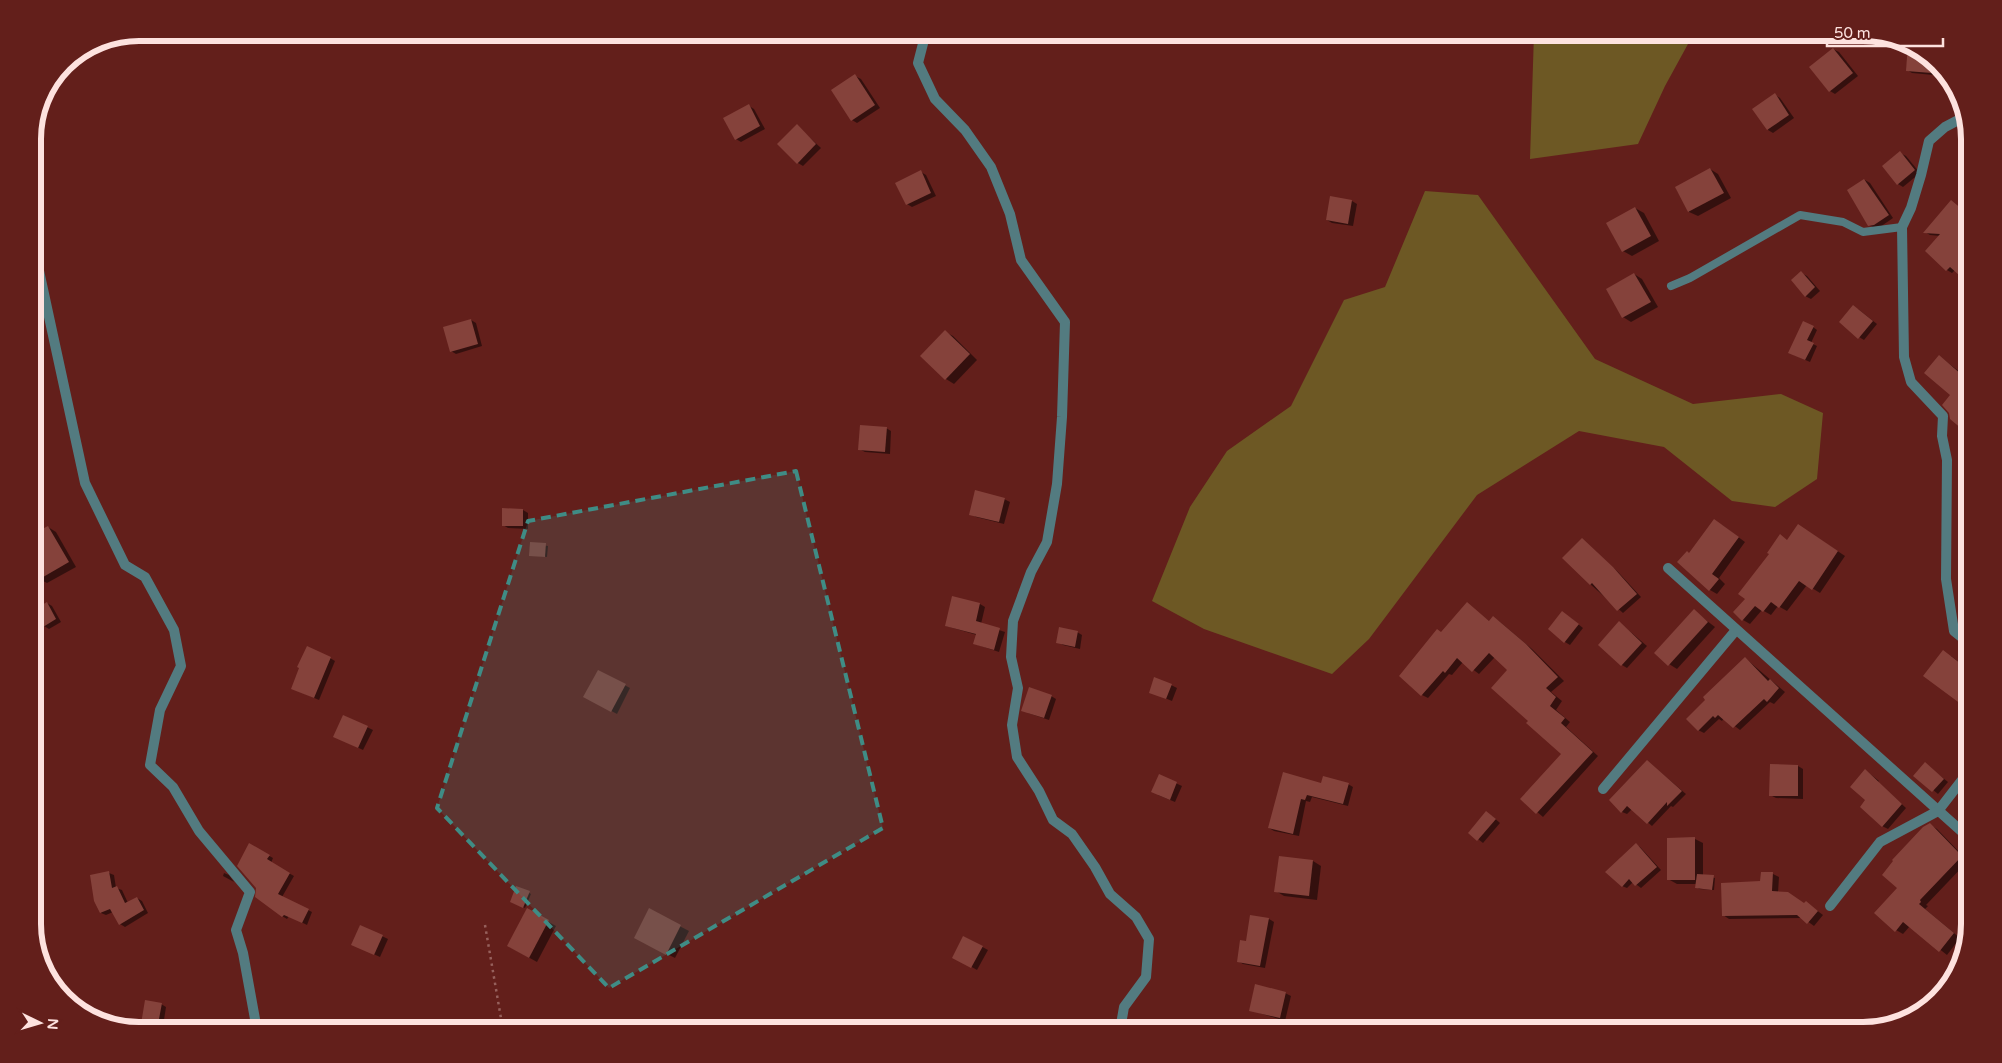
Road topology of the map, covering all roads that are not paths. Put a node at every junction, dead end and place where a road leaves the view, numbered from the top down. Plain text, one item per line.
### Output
1 (924, 41) edge
2 (1959, 119) edge
3 (1902, 227) junction
4 (41, 280) edge
5 (1671, 286) dead end
6 (1668, 568) dead end
7 (1736, 630) junction
8 (1961, 637) edge
9 (1961, 782) edge
10 (1602, 789) dead end
11 (1938, 811) junction
12 (1961, 830) edge
13 (1830, 906) dead end
14 (255, 1022) edge
15 (1121, 1022) edge

1 - 15 street
2 - 3 street
3 - 5 lane
3 - 8 street
4 - 14 street
6 - 7 street
7 - 10 street
7 - 11 street
9 - 11 street
11 - 12 street
11 - 13 street

